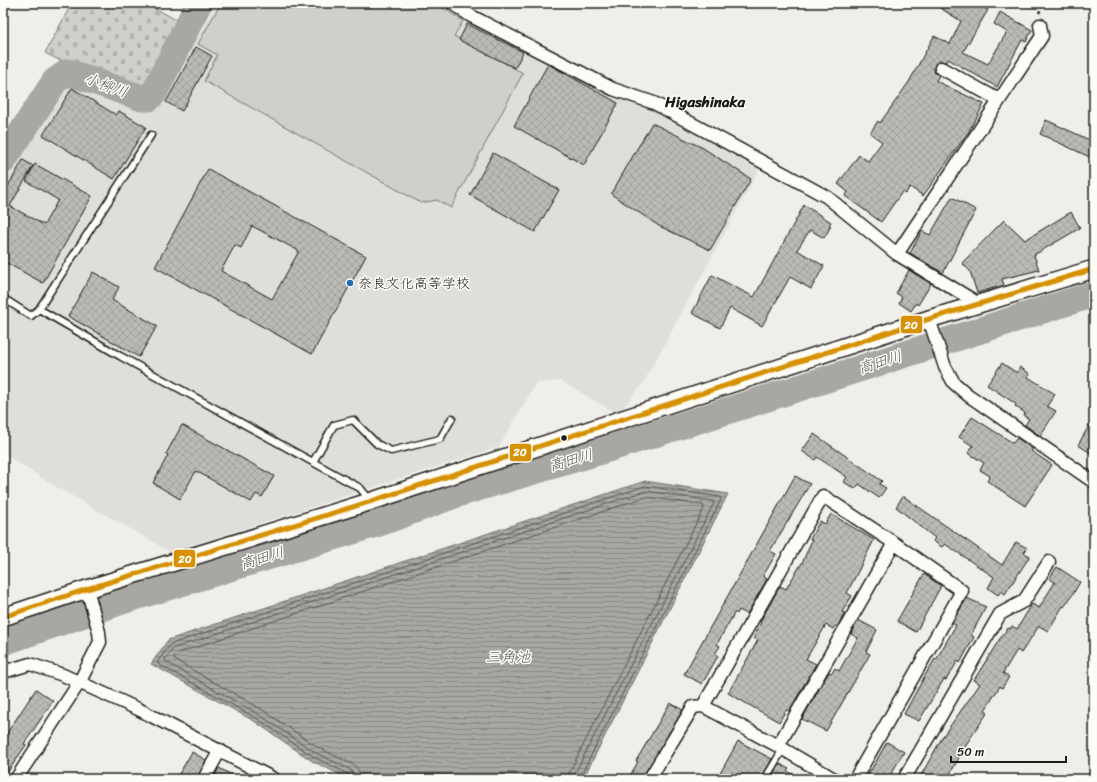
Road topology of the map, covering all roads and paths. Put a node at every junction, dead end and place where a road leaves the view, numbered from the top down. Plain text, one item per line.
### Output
1 (452, 3) edge
2 (1040, 25) dead end
3 (941, 68) dead end
4 (998, 100) junction
5 (151, 135) dead end
6 (897, 254) junction
7 (1094, 268) edge
8 (3, 298) edge
9 (979, 304) junction
10 (39, 309) junction
11 (931, 325) junction
12 (452, 418) dead end
13 (312, 462) junction
14 (1094, 482) edge
15 (372, 501) junction
16 (894, 542) junction
17 (1049, 562) dead end
18 (88, 595) junction
19 (3, 617) edge
20 (3, 672) edge
21 (79, 684) junction
22 (703, 706) junction
23 (780, 747) junction
24 (220, 750) junction
25 (821, 776) edge
26 (650, 778) dead end
27 (16, 779) edge
28 (204, 779) edge
29 (274, 779) edge
30 (765, 779) edge
31 (834, 779) edge
32 (855, 779) edge
33 (904, 779) edge

1 - 6 street
2 - 4 street
3 - 4 street
4 - 6 street
5 - 10 lane
6 - 9 street
7 - 9 street
8 - 10 lane
9 - 11 street
10 - 13 lane
11 - 14 street
11 - 15 street
12 - 13 lane
13 - 15 lane
15 - 18 street
16 - 22 street
16 - 23 street
16 - 32 street
17 - 33 street
18 - 19 street
18 - 21 street
20 - 21 street
21 - 24 street
21 - 27 street
22 - 23 street
22 - 26 street
23 - 25 street
23 - 30 lane
24 - 28 street
24 - 29 street
25 - 31 street

